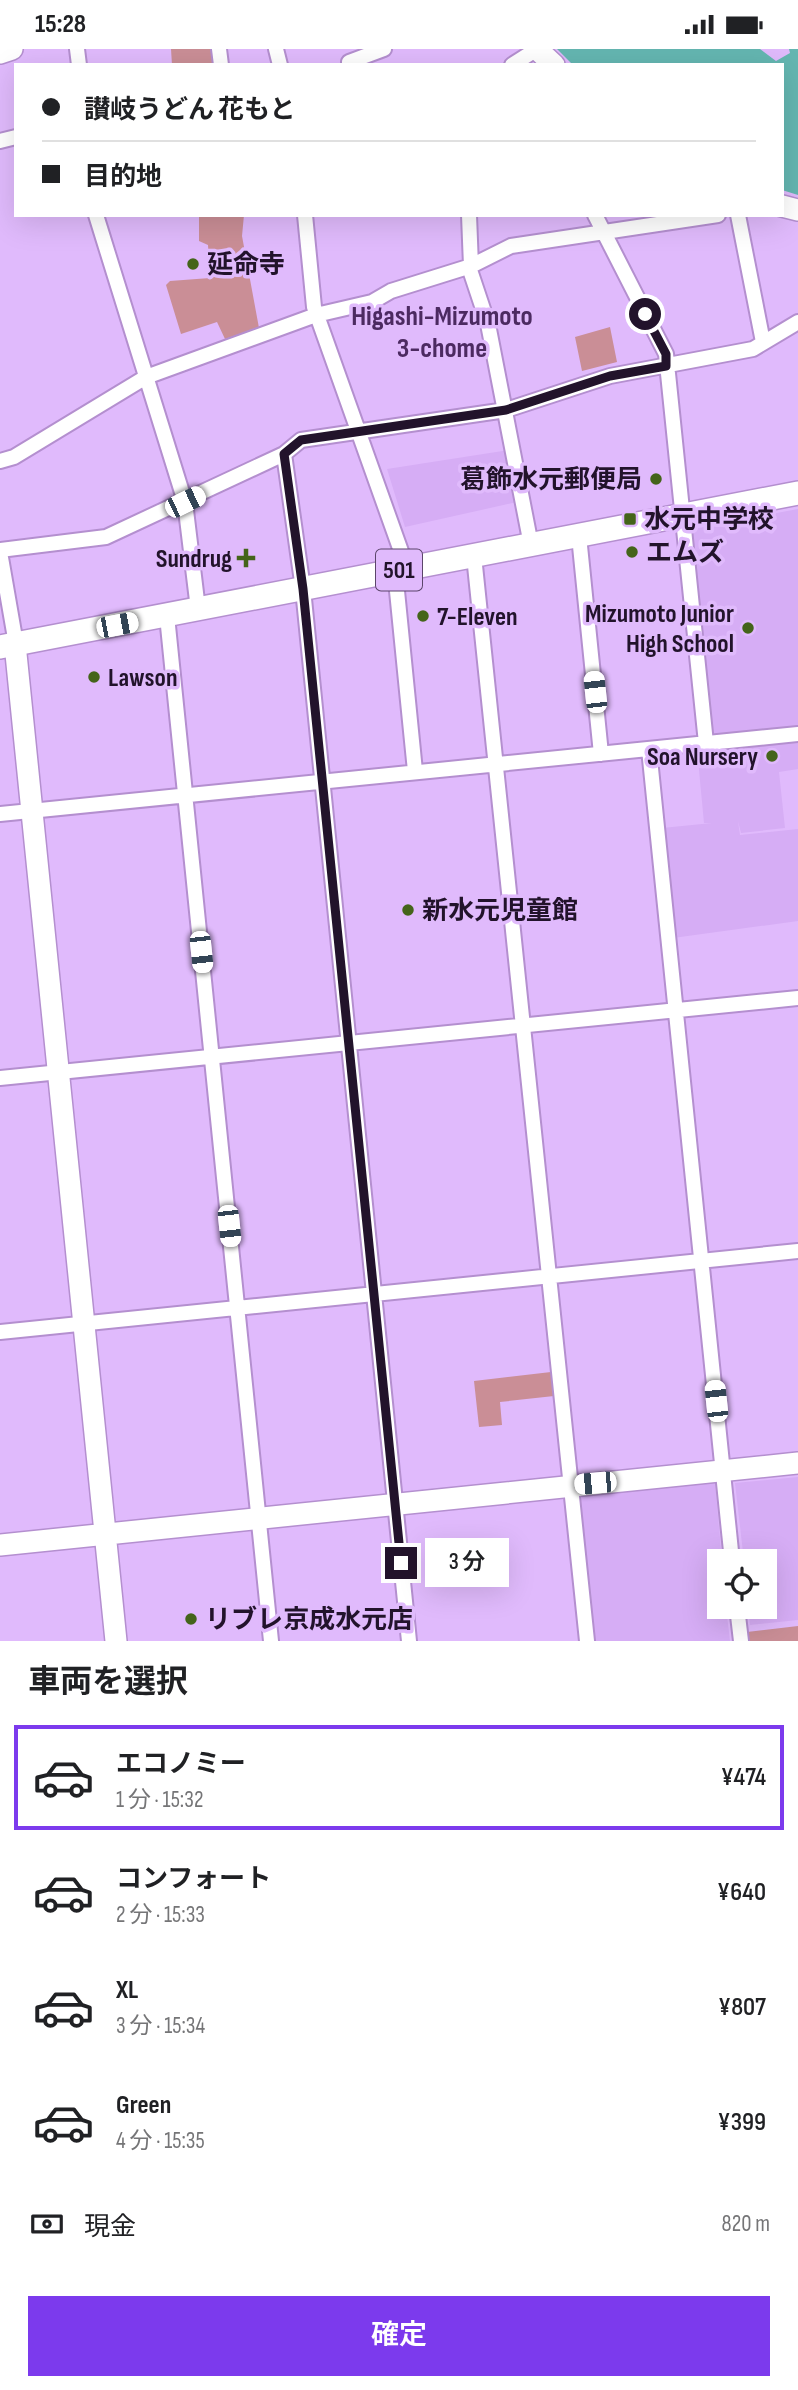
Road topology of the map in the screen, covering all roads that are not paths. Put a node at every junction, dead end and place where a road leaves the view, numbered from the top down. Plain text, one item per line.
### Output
1 (12, 49) edge
2 (384, 49) edge
3 (537, 49) edge
4 (0, 53) edge
5 (349, 63) edge
6 (515, 63) edge
7 (552, 63) edge
8 (97, 217) edge
9 (304, 217) edge
10 (469, 217) edge
11 (596, 217) edge
12 (705, 217) edge
13 (738, 217) edge
14 (604, 232) junction
15 (470, 267) junction
16 (316, 316) junction
17 (798, 322) edge
18 (763, 342) junction
19 (666, 366) junction
20 (146, 377) junction
21 (506, 410) junction
22 (357, 430) junction
23 (284, 454) junction
24 (0, 461) edge
25 (798, 493) edge
26 (185, 502) junction
27 (682, 517) junction
28 (579, 536) junction
29 (531, 545) junction
30 (0, 551) edge
31 (474, 556) junction
32 (401, 569) junction
33 (303, 589) junction
34 (198, 609) junction
35 (167, 616) junction
36 (10, 645) edge
37 (798, 734) edge
38 (706, 743) junction
39 (649, 749) junction
40 (601, 754) junction
41 (496, 764) junction
42 (415, 771) junction
43 (322, 782) junction
44 (185, 795) junction
45 (31, 811) junction
46 (0, 814) edge
47 (798, 998) edge
48 (676, 1009) junction
49 (523, 1025) junction
50 (348, 1043) junction
51 (212, 1056) junction
52 (58, 1073) junction
53 (0, 1078) edge
54 (798, 1251) edge
55 (701, 1261) junction
56 (548, 1276) junction
57 (374, 1294) junction
58 (237, 1308) junction
59 (83, 1324) junction
60 (0, 1332) edge
61 (798, 1463) edge
62 (723, 1471) junction
63 (569, 1486) junction
64 (395, 1503) junction
65 (258, 1517) junction
66 (105, 1534) junction
67 (0, 1545) edge
68 (731, 1549) edge
69 (738, 1619) edge
70 (116, 1641) edge
71 (271, 1641) edge
72 (409, 1641) edge
73 (587, 1641) edge
74 (740, 1641) edge

1 - 4 street
2 - 5 street
3 - 6 street
3 - 7 street
8 - 20 street
9 - 16 street
10 - 15 street
11 - 14 street
12 - 14 street
13 - 18 street
14 - 15 street
14 - 19 street
15 - 16 street
15 - 21 street
16 - 20 street
16 - 22 street
17 - 18 street
18 - 19 street
19 - 21 street
19 - 27 street
20 - 24 street
20 - 26 street
21 - 22 street
21 - 29 street
22 - 23 street
22 - 32 street
23 - 26 street
23 - 33 street
25 - 27 main road, 501
26 - 30 street
26 - 34 street
27 - 28 main road, 501
27 - 38 street
28 - 29 main road, 501
28 - 40 street
29 - 31 main road, 501
30 - 36 street
31 - 32 main road, 501
31 - 41 street
32 - 33 main road, 501
32 - 42 street
33 - 34 main road, 501
33 - 43 street
34 - 35 main road, 501
35 - 36 main road, 501
35 - 44 street
36 - 45 street
37 - 38 street
38 - 39 street
39 - 40 street
39 - 48 street
40 - 41 street
41 - 42 street
41 - 49 street
42 - 43 street
43 - 44 street
43 - 50 street
44 - 45 street
44 - 51 street
45 - 46 street
45 - 52 street
47 - 48 street
48 - 49 street
48 - 55 street
49 - 50 street
49 - 56 street
50 - 51 street
50 - 57 street
51 - 52 street
51 - 58 street
52 - 53 street
52 - 59 street
54 - 55 street
55 - 56 street
55 - 62 street
56 - 57 street
56 - 63 street
57 - 58 street
57 - 64 street
58 - 59 street
58 - 65 street
59 - 60 street
59 - 66 street
61 - 62 street
62 - 63 street
62 - 68 street
63 - 64 street
63 - 73 street
64 - 65 street
64 - 72 street
65 - 66 street
65 - 71 street
66 - 67 street
66 - 70 street
69 - 74 street

